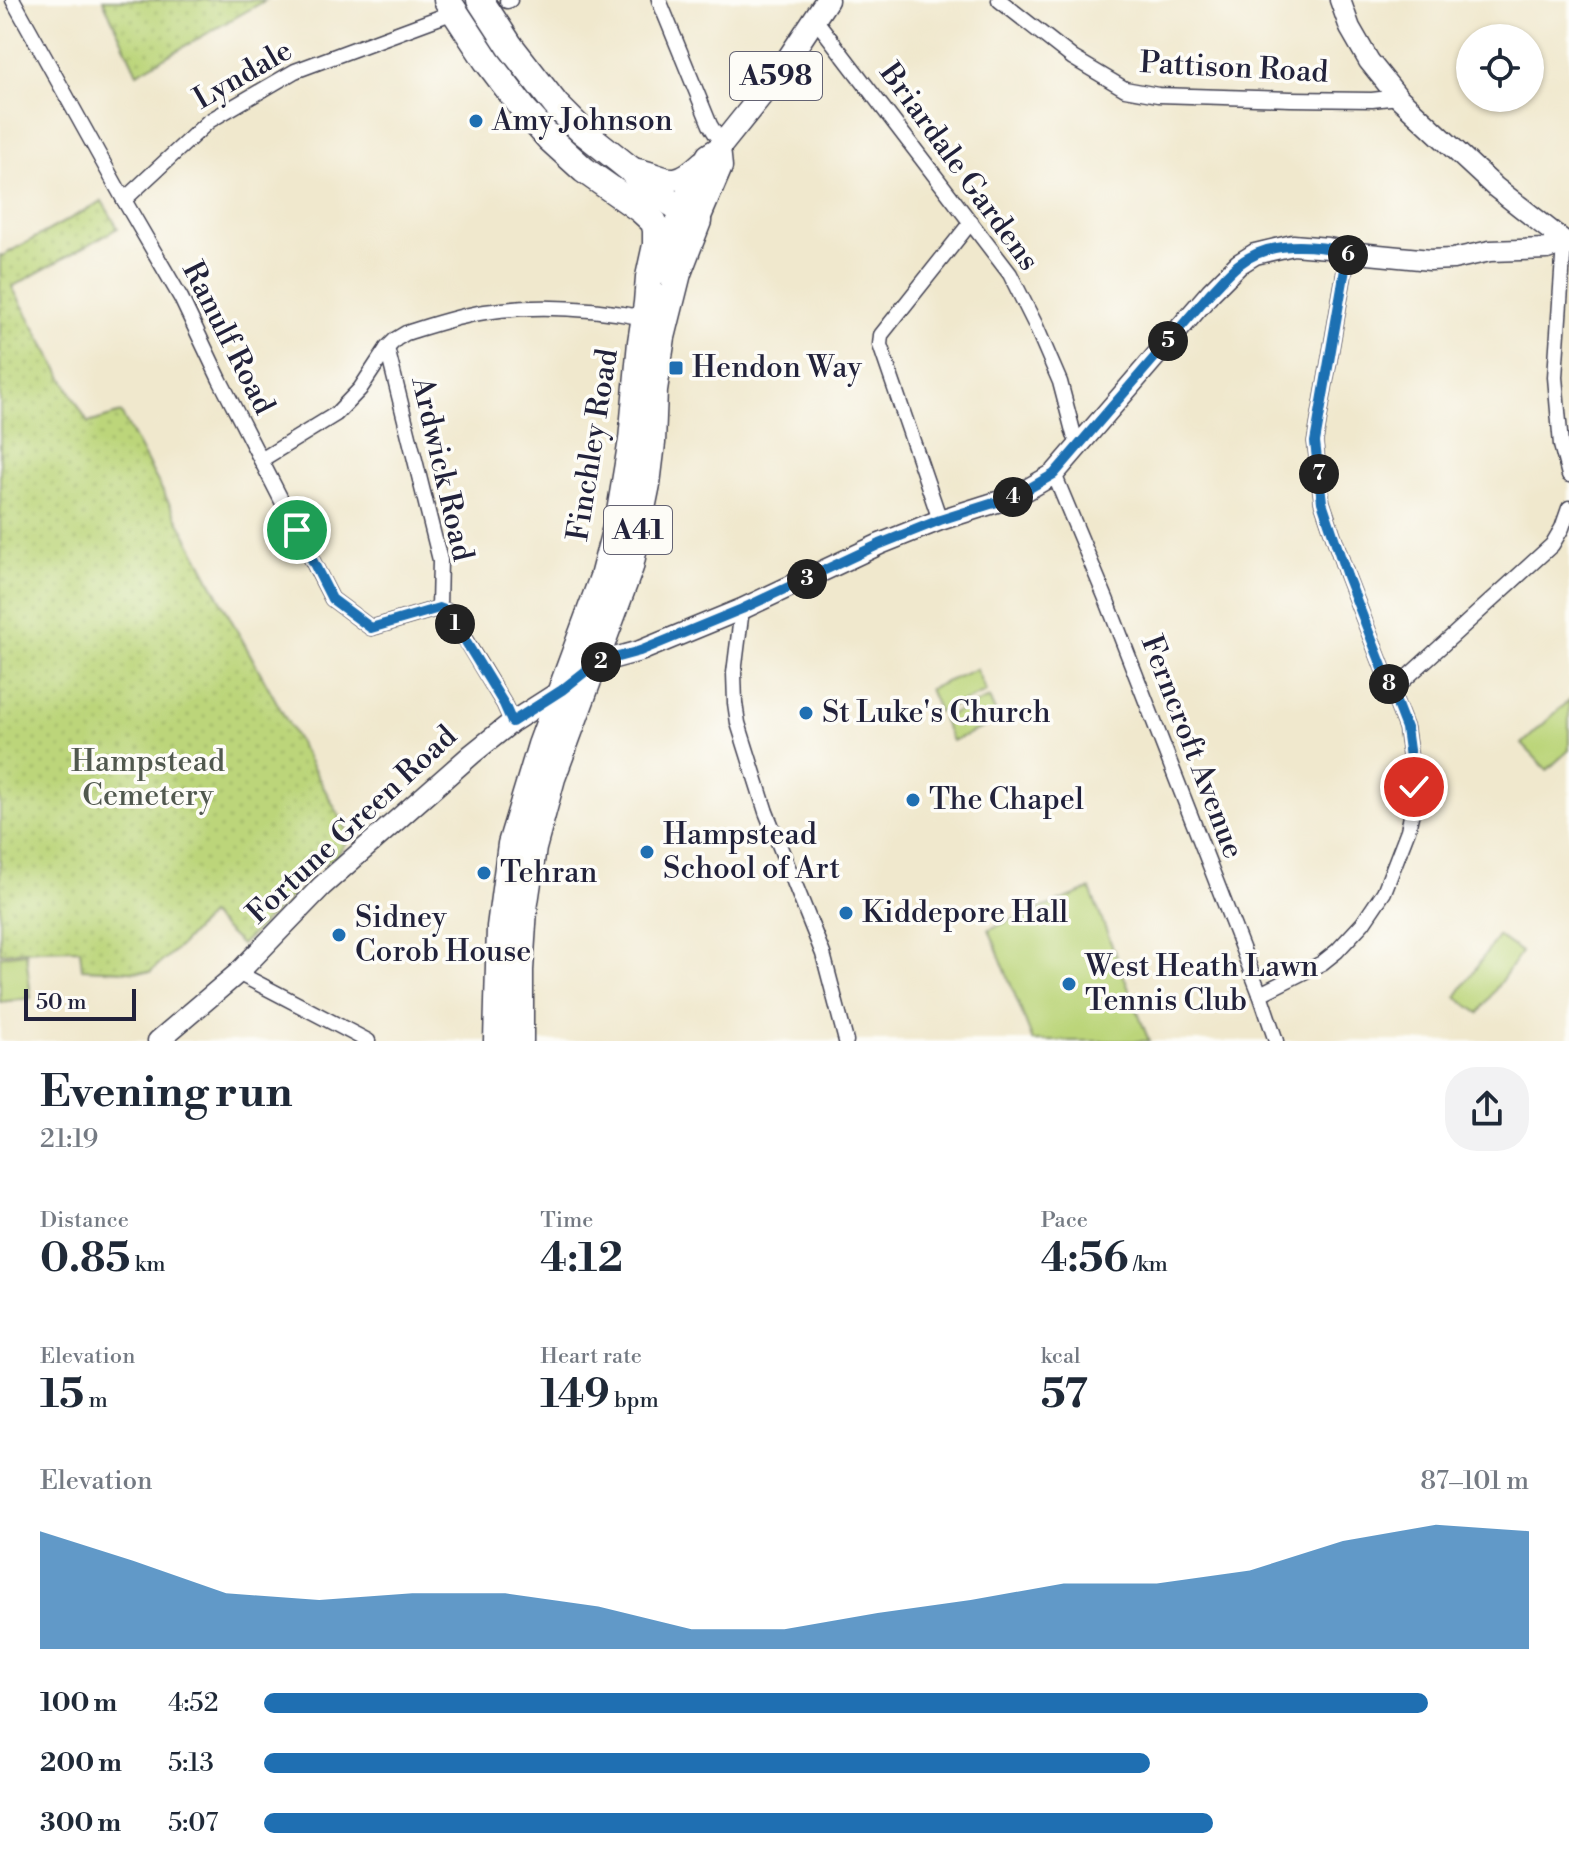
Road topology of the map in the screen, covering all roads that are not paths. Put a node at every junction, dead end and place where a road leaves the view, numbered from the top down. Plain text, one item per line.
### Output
1 (13, 0) edge
2 (480, 0) edge
3 (659, 0) edge
4 (999, 0) edge
5 (1340, 0) edge
6 (451, 6) edge
7 (821, 9) edge
8 (1398, 97) junction
9 (717, 148) junction
10 (630, 169) junction
11 (124, 200) junction
12 (971, 222) junction
13 (680, 225) junction
14 (1567, 244) edge
15 (1348, 252) junction
16 (646, 310) junction
17 (387, 348) junction
18 (1080, 445) junction
19 (261, 460) junction
20 (1054, 474) junction
21 (1569, 475) edge
22 (1569, 508) edge
23 (940, 520) junction
24 (439, 608) junction
25 (742, 609) junction
26 (596, 663) junction
27 (562, 690) junction
28 (1392, 691) junction
29 (512, 722) junction
30 (238, 973) junction
31 (1260, 994) junction
32 (158, 1041) edge
33 (368, 1041) edge
34 (497, 1041) edge
35 (520, 1041) edge
36 (846, 1041) edge
37 (1276, 1041) edge

1 - 11 street, Ranulf Road
2 - 10 highway
3 - 9 street
4 - 8 street, Pattison Road
5 - 8 street
6 - 11 street, Lyndale
6 - 13 highway
7 - 9 main road, Finchley Road / A598
7 - 12 street, Briardale Gardens
8 - 14 street
9 - 10 main road
9 - 13 main road, Finchley Road / A598
10 - 13 highway
11 - 19 street, Ranulf Road
12 - 18 street, Briardale Gardens
12 - 23 street
13 - 16 highway, A41
13 - 26 highway, Finchley Road / A41
14 - 15 street
14 - 21 street
15 - 18 street
15 - 28 street
16 - 17 street
16 - 27 highway, Finchley Road / A41
17 - 19 street
17 - 24 street, Ardwick Road
18 - 20 street
19 - 24 street, Ranulf Road
20 - 23 street
20 - 31 street, Ferncroft Avenue
22 - 28 street
23 - 25 street
24 - 29 street, Ardwick Road
25 - 26 street
25 - 36 street
26 - 27 street, Fortune Green Road
26 - 35 highway, Finchley Road / A41
27 - 29 street, Fortune Green Road
27 - 34 highway, Finchley Road / A41
28 - 31 street
29 - 30 street, Fortune Green Road
30 - 32 street, Fortune Green Road
30 - 33 street
31 - 37 street, Ferncroft Avenue

